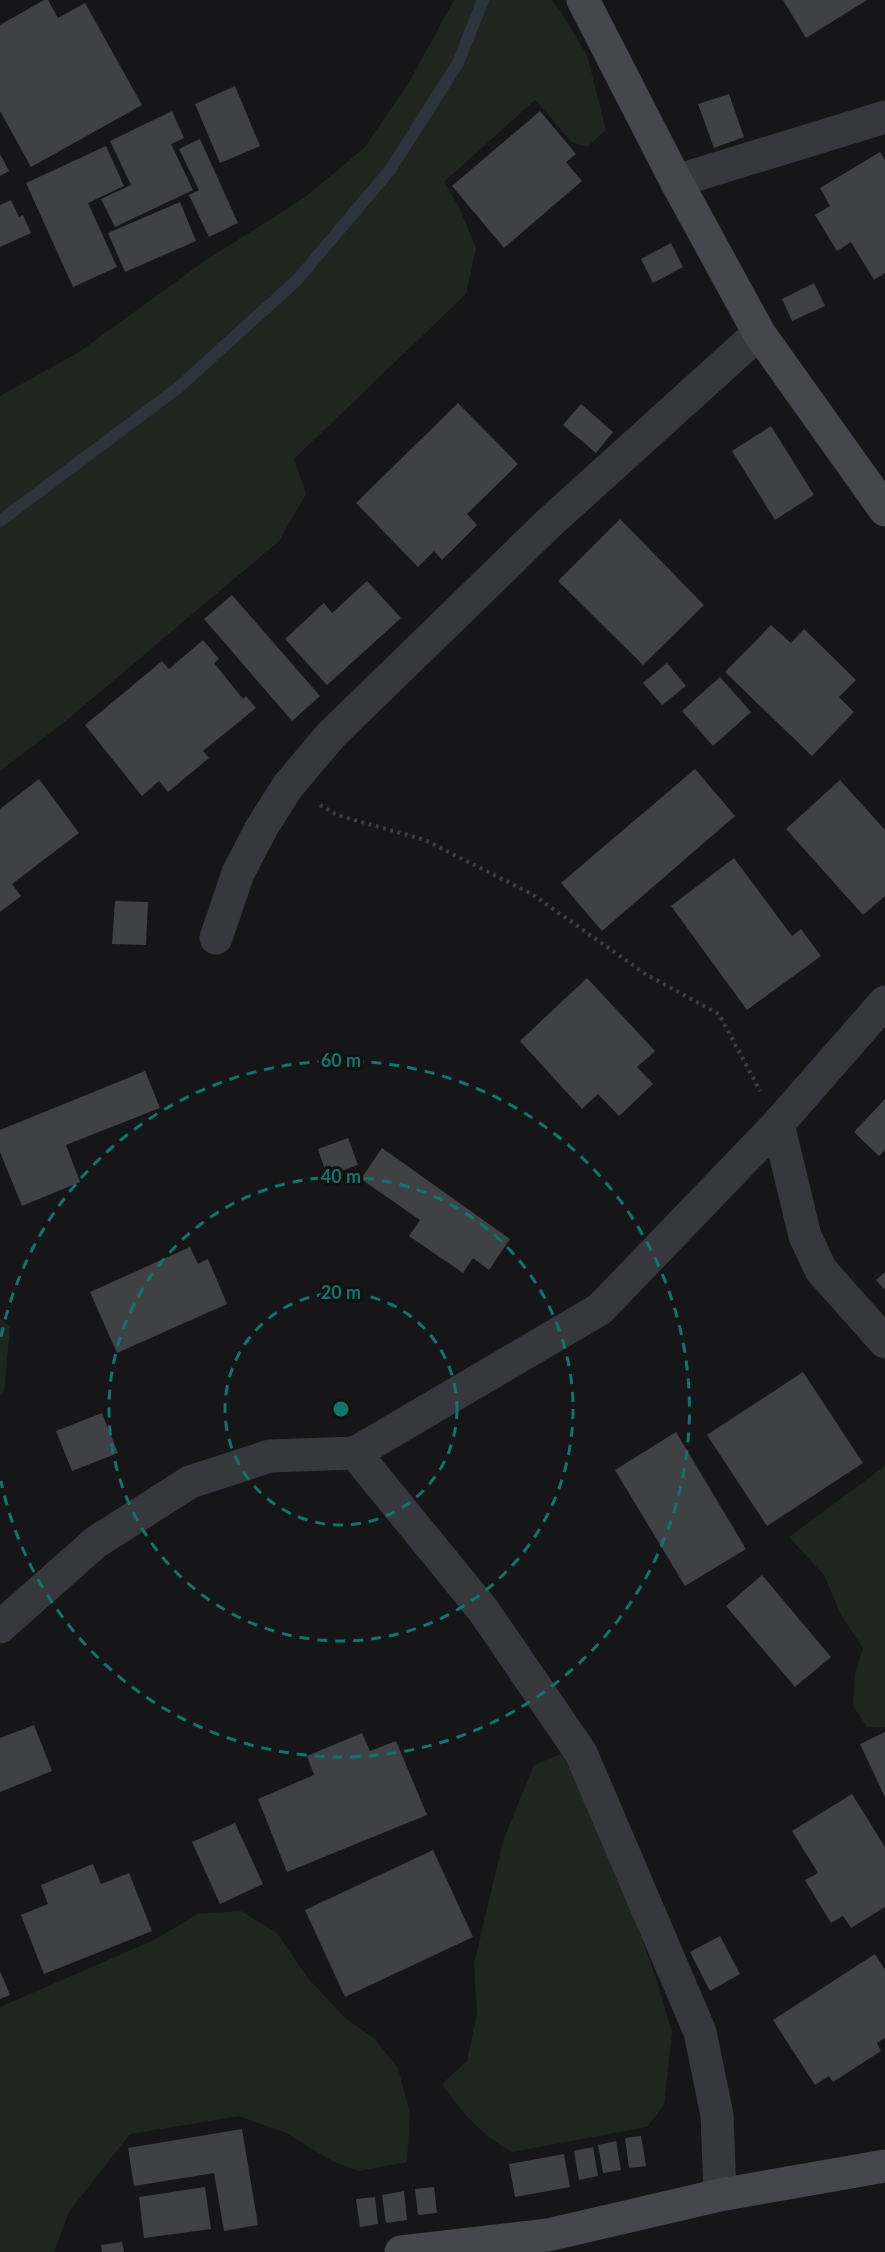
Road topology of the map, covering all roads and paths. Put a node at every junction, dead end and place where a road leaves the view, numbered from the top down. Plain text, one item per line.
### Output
1 (583, 0) edge
2 (885, 117) edge
3 (676, 181) junction
4 (759, 333) junction
5 (885, 510) edge
6 (288, 786) junction
7 (216, 938) dead end
8 (885, 1002) edge
9 (778, 1124) junction
10 (885, 1342) edge
11 (356, 1454) junction
12 (0, 1627) edge
13 (885, 2166) edge
14 (720, 2195) junction
15 (558, 2243) edge
16 (401, 2252) edge

1 - 3 street
2 - 3 street
3 - 4 street
4 - 5 street
4 - 6 street
6 - 7 street
6 - 9 path
8 - 9 street
9 - 10 street
9 - 11 street
11 - 12 street
11 - 14 street
13 - 14 street
14 - 15 street
15 - 16 street

